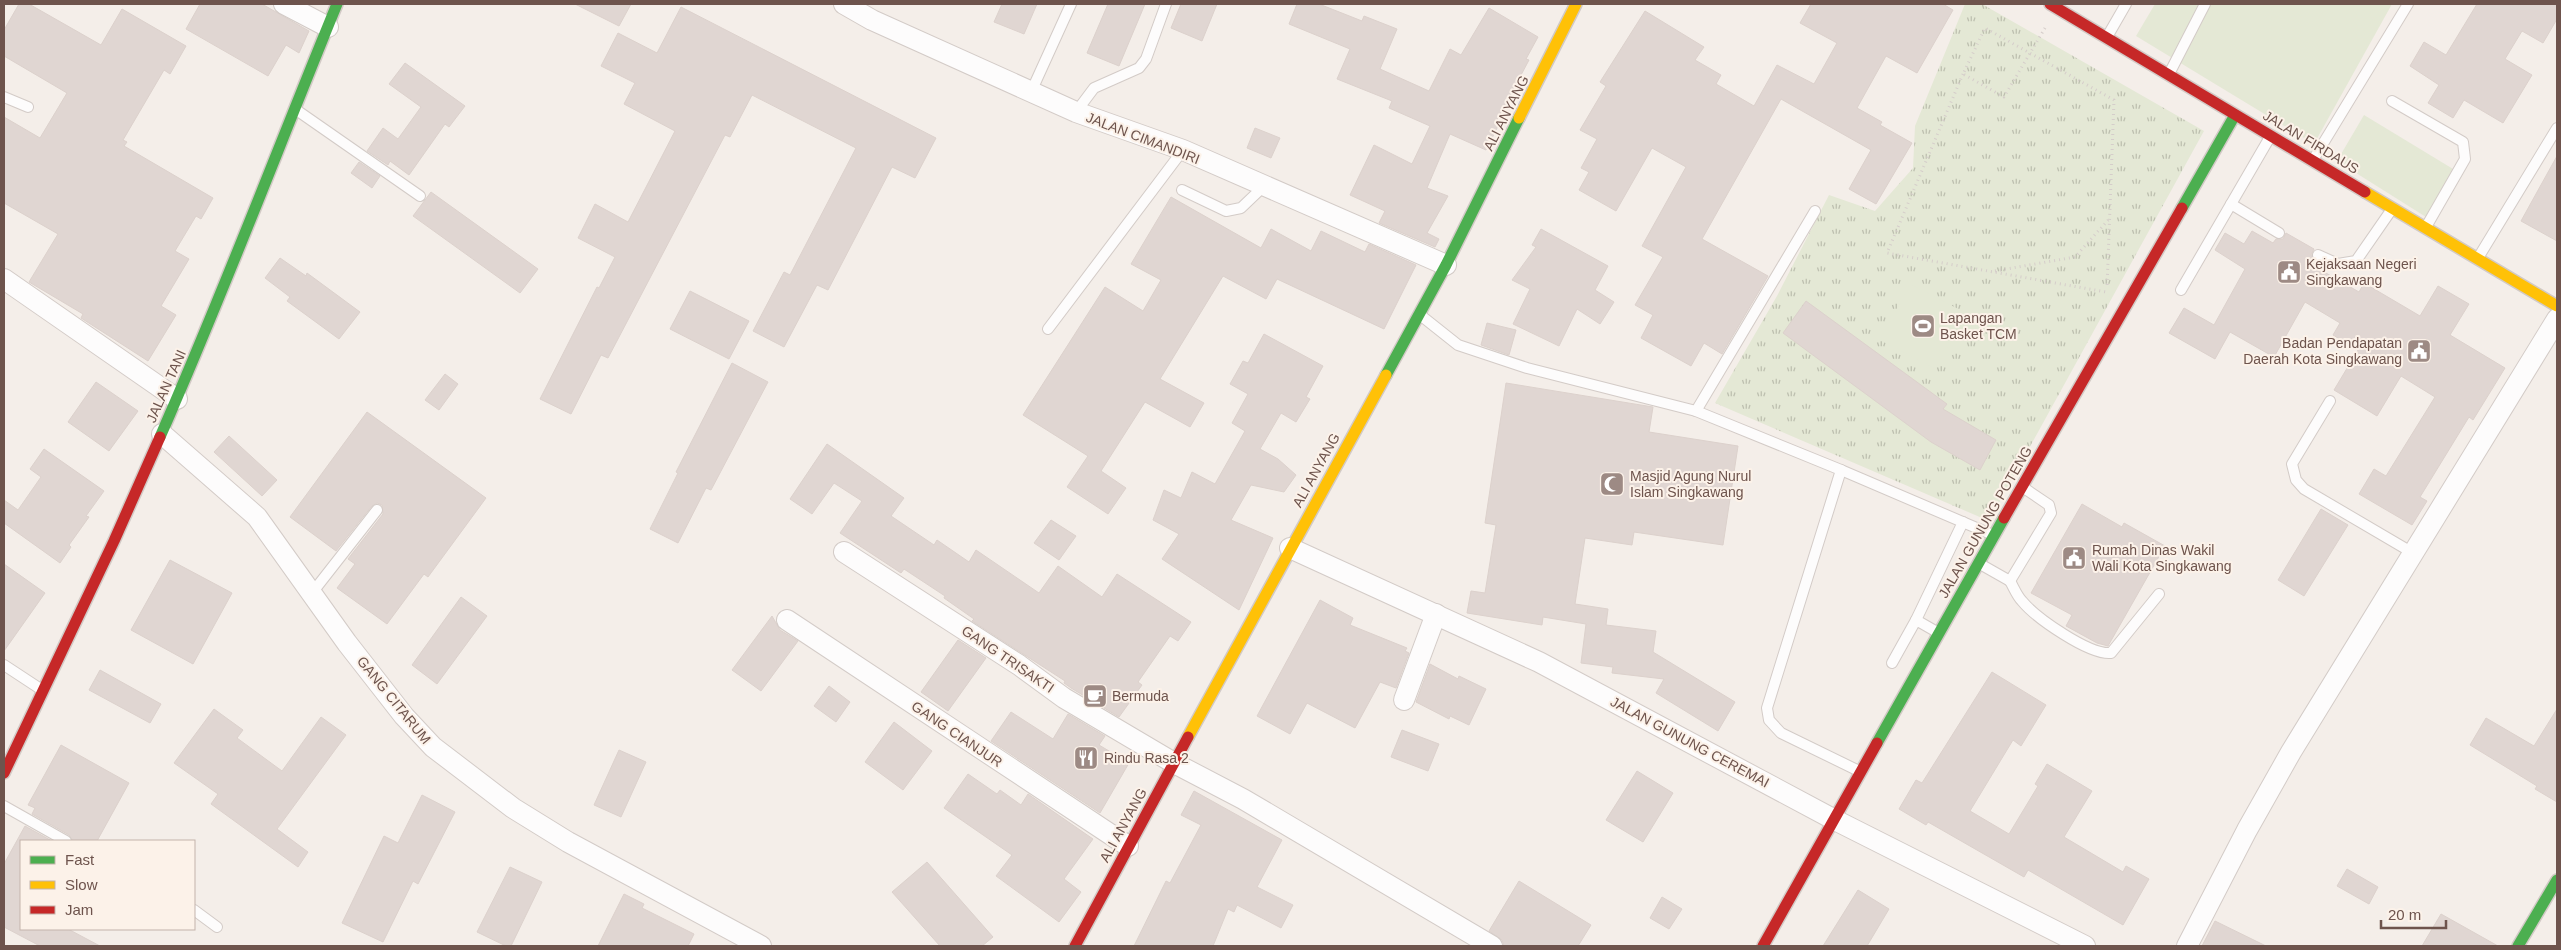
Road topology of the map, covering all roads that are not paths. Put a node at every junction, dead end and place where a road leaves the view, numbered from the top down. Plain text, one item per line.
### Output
1 (284, 4) edge
2 (337, 4) edge
3 (844, 4) edge
4 (1070, 4) edge
5 (1166, 4) edge
6 (1576, 4) edge
7 (2126, 4) edge
8 (2205, 4) edge
9 (2408, 4) edge
10 (2053, 6) edge
11 (2050, 20) road end
12 (328, 27) junction
13 (2107, 38) junction
14 (2169, 74) junction
15 (1031, 92) junction
16 (4, 97) edge
17 (2392, 101) dead end
18 (28, 107) dead end
19 (294, 108) junction
20 (1076, 112) junction
21 (2235, 115) junction
22 (2557, 128) edge
23 (2271, 136) junction
24 (1183, 150) junction
25 (2313, 161) junction
26 (1263, 187) junction
27 (1182, 190) dead end
28 (420, 196) dead end
29 (2231, 204) junction
30 (2393, 208) junction
31 (1815, 211) dead end
32 (2425, 228) junction
33 (2279, 233) dead end
34 (2318, 255) dead end
35 (2477, 259) junction
36 (1446, 265) junction
37 (4, 279) edge
38 (2181, 290) dead end
39 (2557, 306) edge
40 (1418, 314) junction
41 (2557, 319) edge
42 (1048, 328) dead end
43 (177, 399) junction
44 (2330, 401) dead end
45 (1696, 411) junction
46 (162, 434) junction
47 (1841, 470) junction
48 (2022, 487) junction
49 (377, 510) dead end
50 (1963, 522) junction
51 (1993, 535) junction
52 (1290, 548) junction
53 (844, 552) dead end
54 (2413, 553) junction
55 (1977, 563) junction
56 (2010, 582) junction
57 (312, 593) junction
58 (2159, 594) dead end
59 (1436, 614) junction
60 (787, 620) dead end
61 (1916, 620) junction
62 (1938, 632) junction
63 (1892, 663) dead end
64 (4, 665) edge
65 (43, 690) junction
66 (1404, 700) dead end
67 (1174, 763) junction
68 (1859, 772) junction
69 (4, 773) edge
70 (4, 806) edge
71 (1833, 819) junction
72 (64, 840) edge
73 (1128, 846) junction
74 (2557, 880) edge
75 (195, 911) edge
76 (217, 928) dead end
77 (2060, 941) edge
78 (761, 946) edge
79 (1075, 946) edge
80 (1492, 946) edge
81 (1763, 946) edge
82 (2084, 946) edge
83 (2187, 946) edge
84 (2518, 946) edge

1 - 12 street
2 - 12 main road, JALAN TANI
3 - 15 street, JALAN CIMANDIRI
4 - 15 lane
5 - 20 lane
6 - 36 main road, ALI ANYANG
7 - 13 lane
8 - 14 lane
9 - 25 lane
10 - 11 lane
10 - 13 main road, JALAN FIRDAUS
12 - 19 main road, JALAN TANI
13 - 14 main road, JALAN FIRDAUS
14 - 21 main road, JALAN FIRDAUS
15 - 20 street, JALAN CIMANDIRI
16 - 18 lane
17 - 32 lane
19 - 28 lane
19 - 43 main road, JALAN TANI
20 - 24 street, JALAN CIMANDIRI
21 - 23 main road, JALAN FIRDAUS
21 - 48 main road, JALAN GUNUNG POTENG
22 - 35 lane
23 - 25 main road, JALAN FIRDAUS
23 - 29 lane
24 - 26 street, JALAN CIMANDIRI
24 - 42 lane
25 - 30 main road, JALAN FIRDAUS
26 - 27 lane
26 - 36 street, JALAN CIMANDIRI
29 - 33 lane
29 - 38 lane
30 - 32 main road, JALAN FIRDAUS
30 - 34 lane
31 - 45 lane
32 - 35 main road, JALAN FIRDAUS
35 - 39 main road, JALAN FIRDAUS
36 - 40 main road, ALI ANYANG
37 - 43 street
40 - 45 lane
40 - 52 main road, ALI ANYANG
41 - 54 street
43 - 46 main road, JALAN TANI
44 - 54 lane
45 - 47 lane
46 - 57 street, GANG CITARUM
46 - 65 main road, JALAN TANI
47 - 50 lane
47 - 68 lane
48 - 51 main road, JALAN GUNUNG POTENG
48 - 56 lane
49 - 57 lane
50 - 51 lane
50 - 61 lane
51 - 55 main road, JALAN GUNUNG POTENG
52 - 59 street, JALAN GUNUNG CEREMAI
52 - 67 main road, ALI ANYANG
53 - 67 street, GANG TRISAKTI
54 - 83 street
55 - 56 lane
55 - 62 main road, JALAN GUNUNG POTENG
56 - 58 lane
57 - 78 street, GANG CITARUM
59 - 66 street
59 - 71 street, JALAN GUNUNG CEREMAI
60 - 73 street, GANG CIANJUR
61 - 62 lane
61 - 63 lane
62 - 68 main road, JALAN GUNUNG POTENG
64 - 65 lane
65 - 69 main road, JALAN TANI
67 - 73 main road, ALI ANYANG
67 - 80 street, GANG TRISAKTI
68 - 71 main road, JALAN GUNUNG POTENG
70 - 72 lane
71 - 77 street, JALAN GUNUNG CEREMAI
71 - 81 main road, JALAN GUNUNG POTENG
73 - 79 main road, ALI ANYANG
74 - 84 main road
75 - 76 lane
77 - 82 street, JALAN GUNUNG CEREMAI

